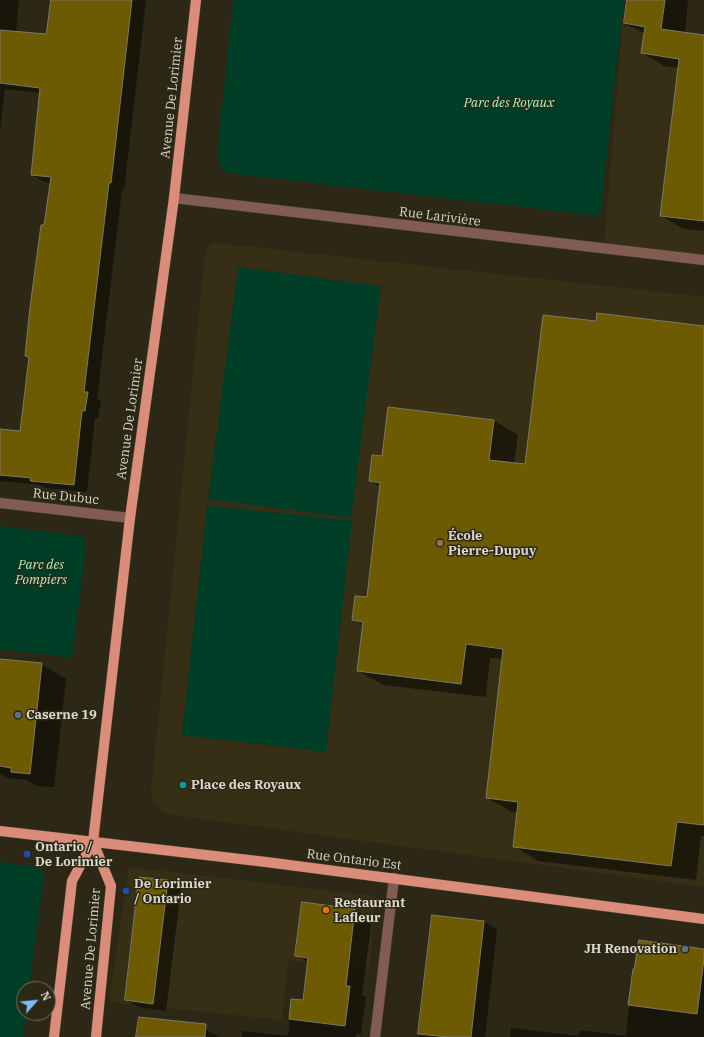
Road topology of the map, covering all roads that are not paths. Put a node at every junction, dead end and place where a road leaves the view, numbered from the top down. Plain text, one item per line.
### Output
1 (196, 0) edge
2 (174, 198) junction
3 (704, 260) edge
4 (0, 503) edge
5 (130, 518) junction
6 (0, 831) edge
7 (93, 842) junction
8 (394, 878) junction
9 (704, 919) edge
10 (54, 1037) edge
11 (96, 1037) edge
12 (375, 1037) edge

1 - 2 main road, Avenue De Lorimier
2 - 3 street, Rue Larivière
2 - 5 main road, Avenue De Lorimier
4 - 5 street, Rue Dubuc
5 - 7 main road, Avenue De Lorimier
6 - 7 main road, Rue Ontario Est
7 - 8 main road, Rue Ontario Est
7 - 10 main road, Avenue De Lorimier
7 - 11 main road, Avenue De Lorimier
8 - 9 main road, Rue Ontario Est
8 - 12 street

